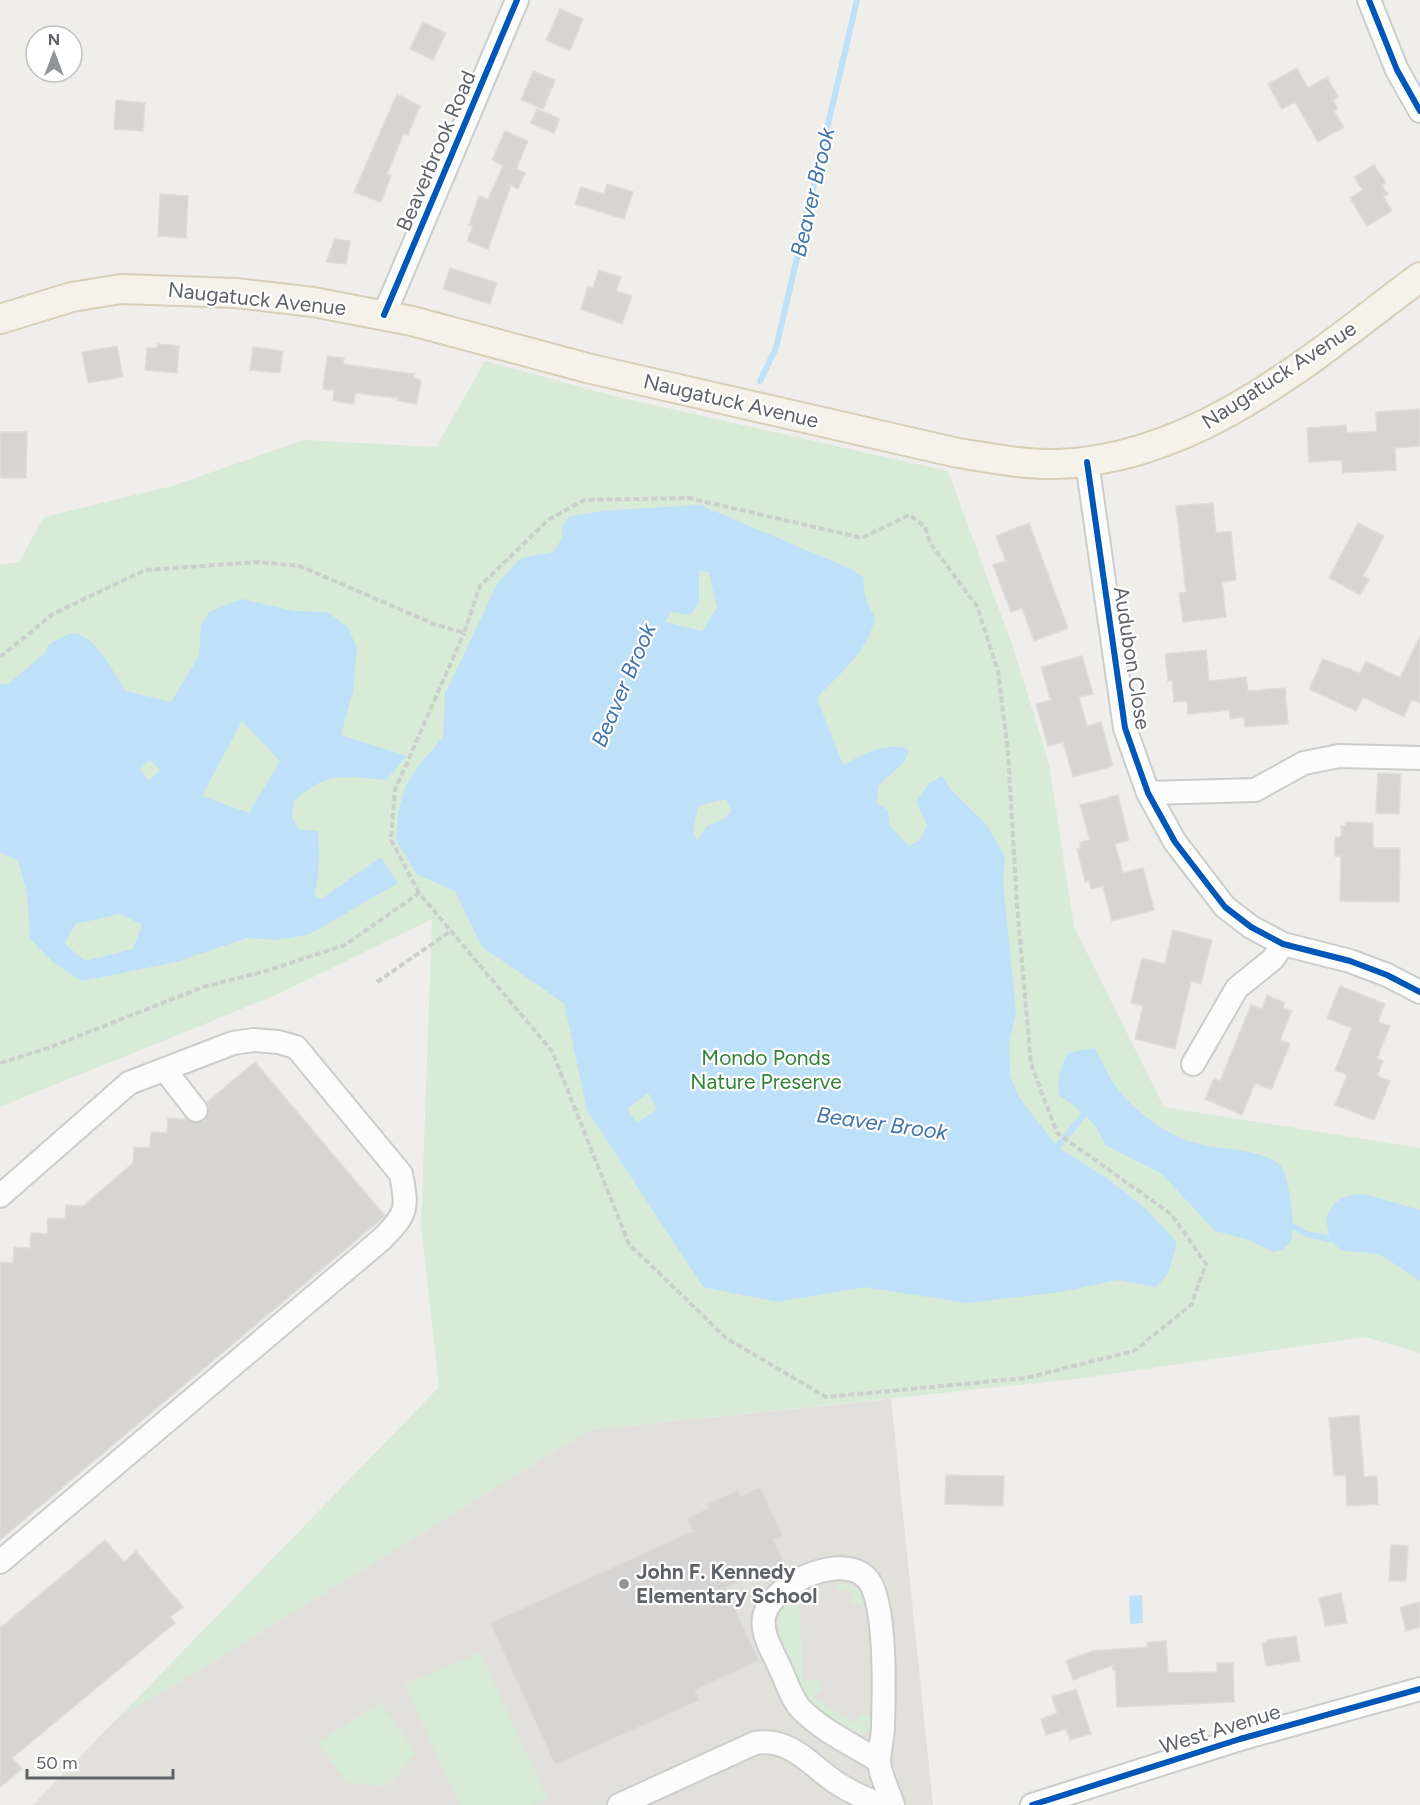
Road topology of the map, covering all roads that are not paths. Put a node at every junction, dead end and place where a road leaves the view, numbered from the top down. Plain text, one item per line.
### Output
1 (517, 0) edge
2 (1369, 0) edge
3 (1420, 111) edge
4 (1420, 277) edge
5 (384, 315) junction
6 (0, 319) edge
7 (1087, 462) junction
8 (1420, 758) edge
9 (1148, 792) junction
10 (1283, 944) junction
11 (1420, 992) edge
12 (1193, 1064) dead end
13 (165, 1070) junction
14 (196, 1110) dead end
15 (0, 1196) edge
16 (0, 1562) edge
17 (1420, 1689) edge
18 (879, 1761) junction
19 (619, 1805) edge
20 (883, 1805) edge
21 (893, 1805) edge
22 (1032, 1805) edge

1 - 5 street, Beaverbrook Road
2 - 3 street
4 - 7 main road, Naugatuck Avenue
5 - 6 main road, Naugatuck Avenue
5 - 7 main road, Naugatuck Avenue
7 - 9 street, Audubon Close
8 - 9 street
9 - 10 street, Audubon Close
10 - 11 street, Audubon Close
10 - 12 street
13 - 14 street
13 - 15 street
13 - 16 street
17 - 22 street, West Avenue
18 - 18 street
18 - 21 street
19 - 20 street

